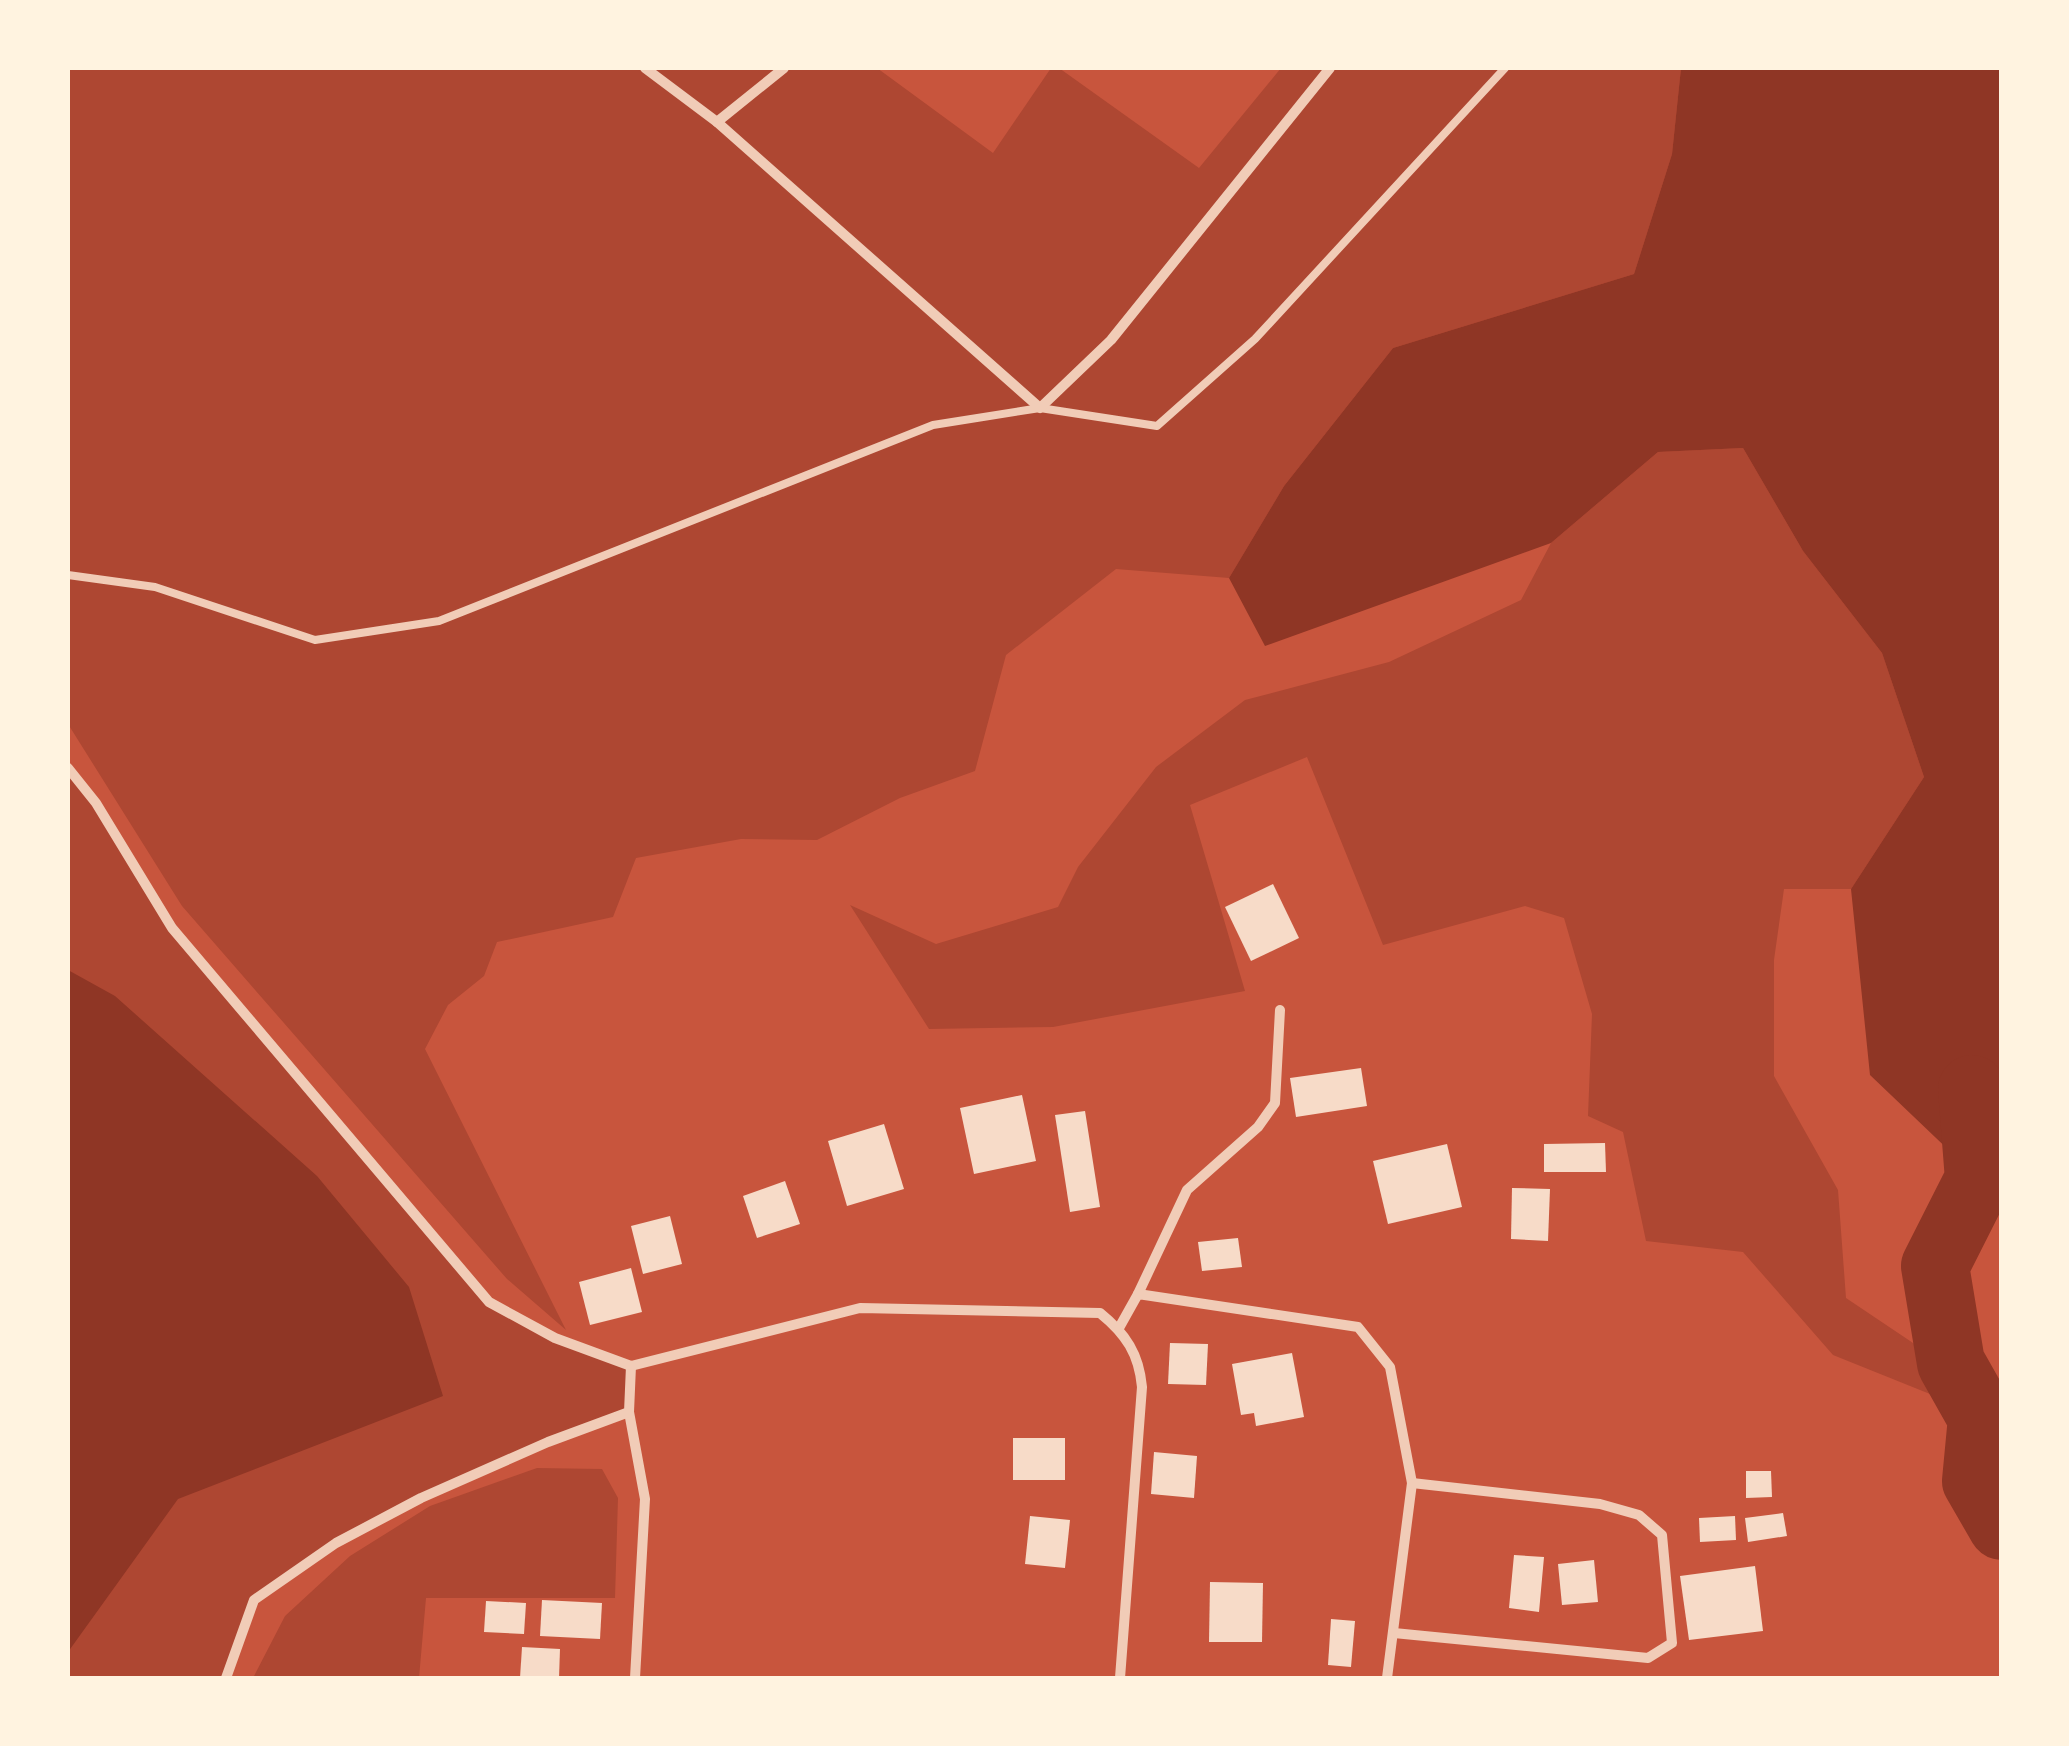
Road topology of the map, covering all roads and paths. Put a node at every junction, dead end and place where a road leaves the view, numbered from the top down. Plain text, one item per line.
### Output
1 (645, 68) edge
2 (784, 68) edge
3 (1330, 68) edge
4 (1505, 68) edge
5 (717, 122) junction
6 (1040, 408) junction
7 (68, 575) edge
8 (68, 768) edge
9 (1280, 1010) dead end
10 (1138, 1294) junction
11 (1119, 1328) junction
12 (631, 1366) junction
13 (629, 1412) junction
14 (1412, 1483) junction
15 (1394, 1634) junction
16 (226, 1678) edge
17 (635, 1678) edge
18 (1120, 1678) edge
19 (1387, 1678) edge

1 - 5 street
2 - 5 street
3 - 6 street
4 - 6 lane
5 - 6 street
6 - 7 lane
8 - 12 street
9 - 10 street
10 - 11 street
10 - 14 street
11 - 12 street
11 - 18 street
12 - 13 street
13 - 16 street
13 - 17 street
14 - 15 street
14 - 15 street
15 - 19 street

